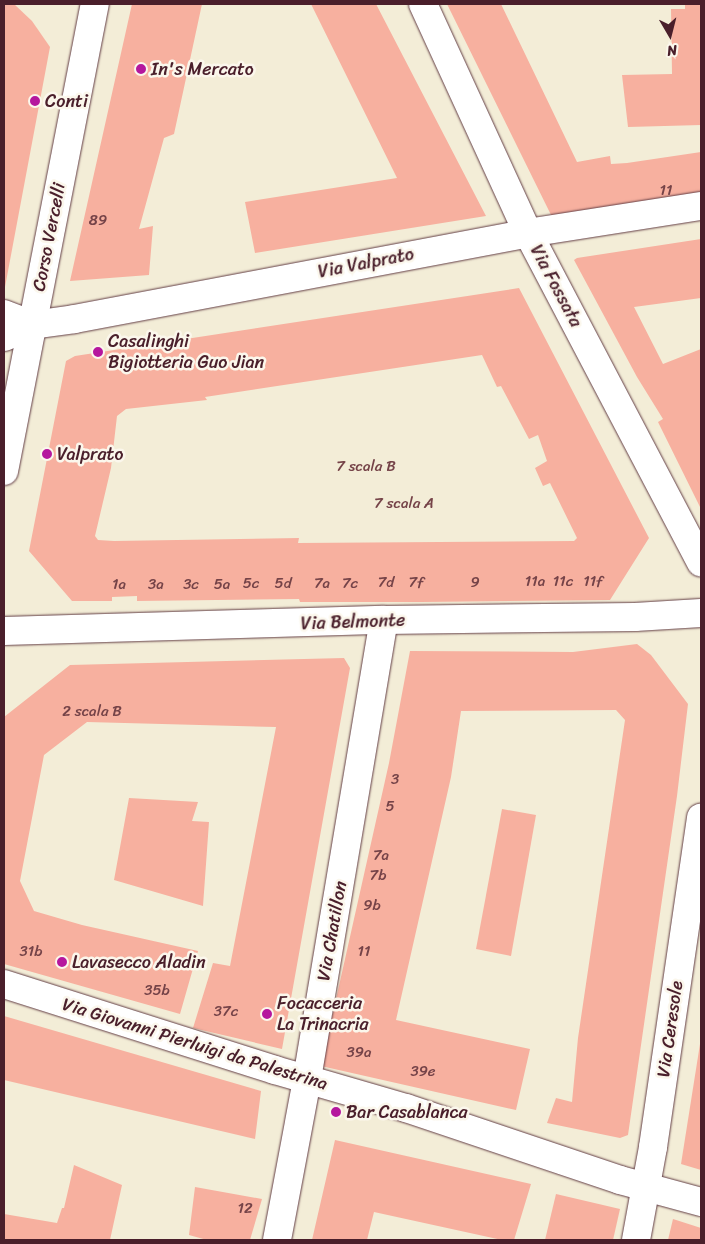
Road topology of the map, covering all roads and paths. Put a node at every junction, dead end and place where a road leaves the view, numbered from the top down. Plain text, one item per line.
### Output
1 (95, 4) edge
2 (422, 4) edge
3 (701, 206) edge
4 (528, 233) junction
5 (4, 314) edge
6 (32, 325) junction
7 (4, 337) edge
8 (4, 471) edge
9 (701, 562) edge
10 (701, 613) edge
11 (384, 620) junction
12 (4, 631) edge
13 (701, 817) edge
14 (4, 984) edge
15 (307, 1079) junction
16 (646, 1187) junction
17 (701, 1202) edge
18 (277, 1240) edge
19 (636, 1240) edge

1 - 6 street, Corso Vercelli
2 - 4 street, Via Fossata
3 - 4 street, Via Valprato
4 - 6 street, Via Valprato
4 - 9 street, Via Fossata
5 - 6 street
6 - 7 street
6 - 8 street, Corso Vercelli
10 - 11 street, Via Belmonte
11 - 12 street, Via Belmonte
11 - 15 street, Via Chatillon
13 - 16 street, Via Ceresole
14 - 15 street, Via Giovanni Pierluigi da Palestrina
15 - 16 street, Via Giovanni Pierluigi da Palestrina
15 - 18 street, Via Chatillon
16 - 17 street, Via Giovanni Pierluigi da Palestrina
16 - 19 street, Via Ceresole

